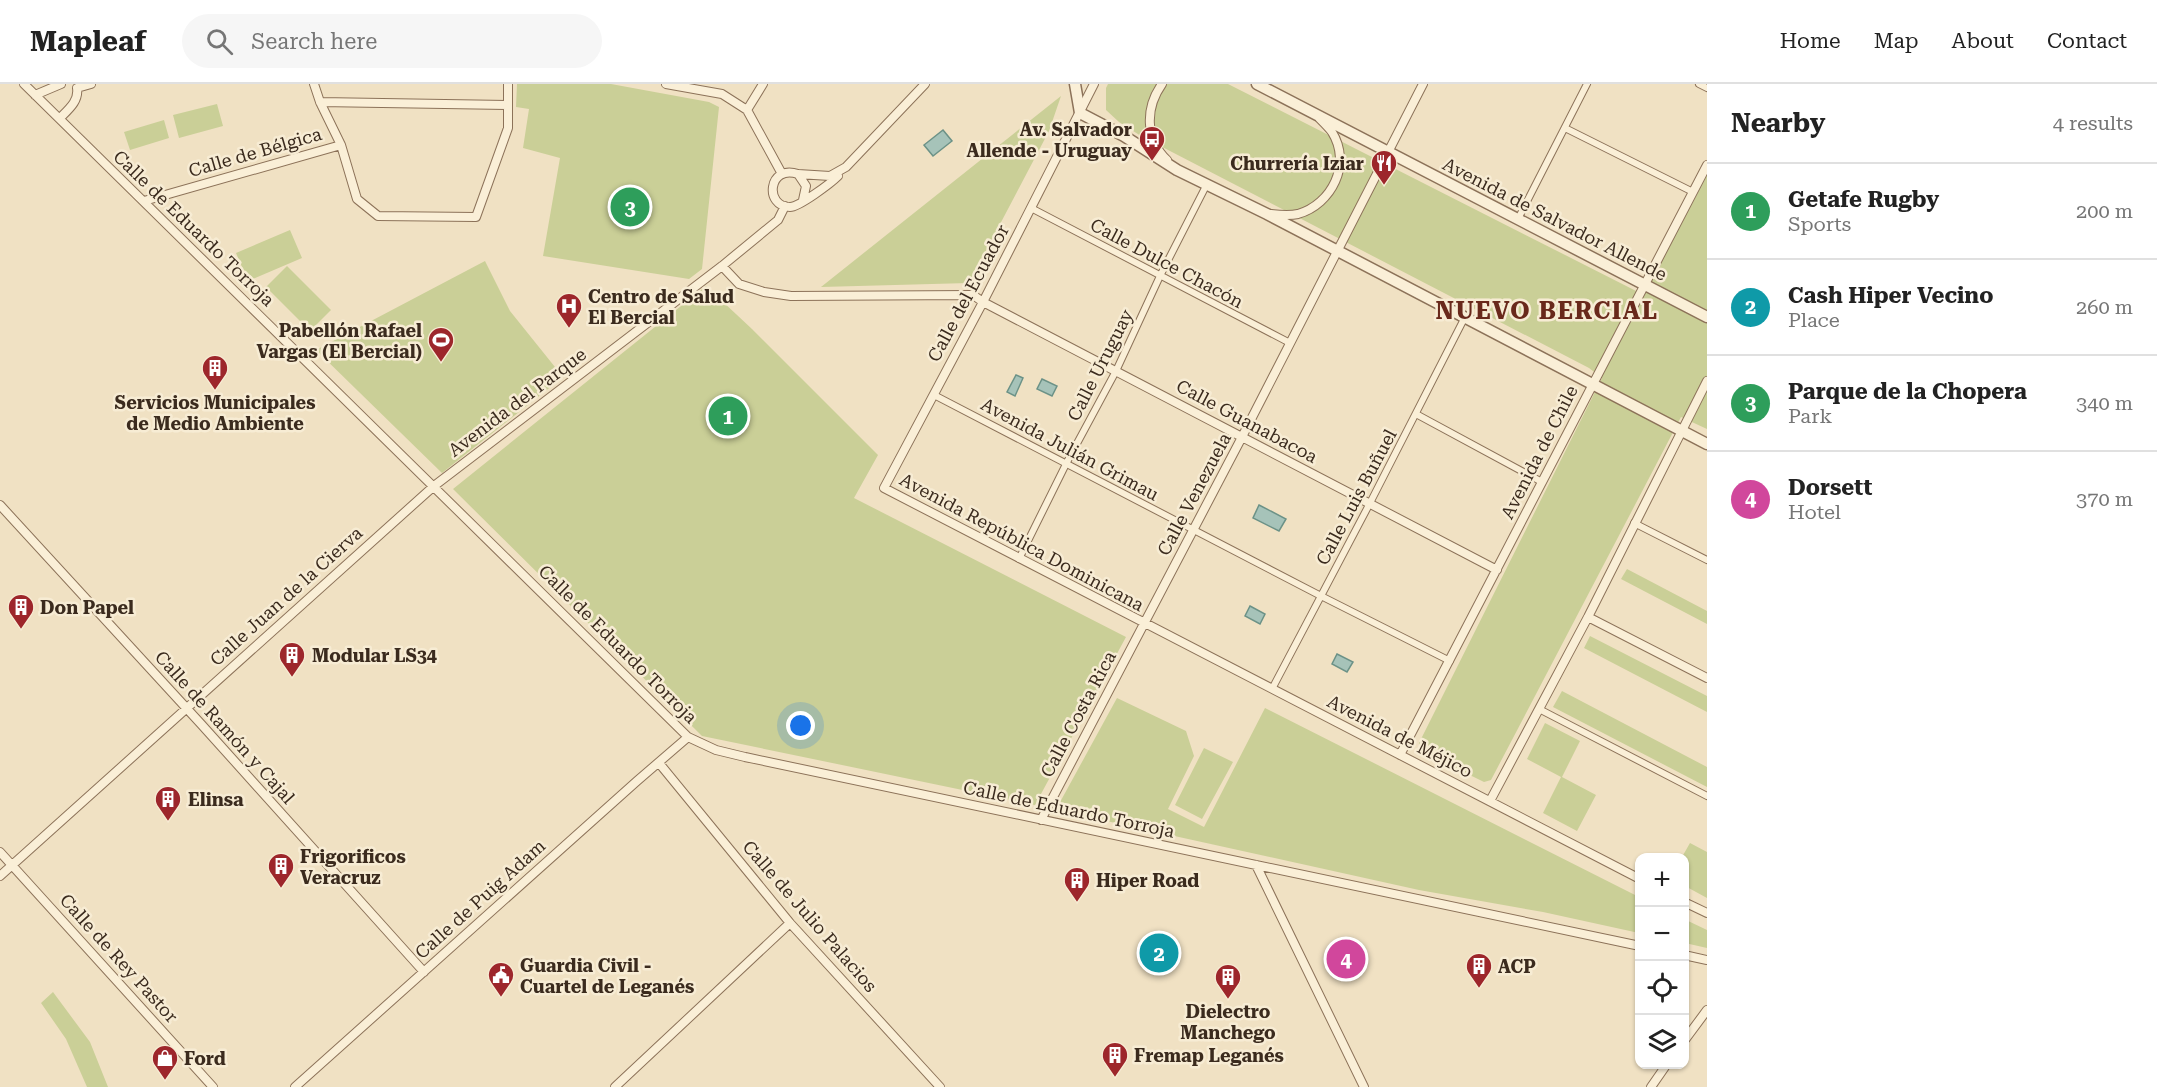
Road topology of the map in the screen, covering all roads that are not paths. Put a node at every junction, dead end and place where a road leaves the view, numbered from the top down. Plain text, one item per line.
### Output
1 (24, 84) edge
2 (61, 84) edge
3 (91, 84) edge
4 (314, 84) edge
5 (508, 84) edge
6 (666, 84) edge
7 (763, 84) edge
8 (925, 84) edge
9 (1075, 84) edge
10 (1094, 84) edge
11 (1162, 84) edge
12 (1257, 84) edge
13 (1423, 84) edge
14 (1587, 84) edge
15 (1699, 84) edge
16 (75, 86) edge
17 (696, 86) edge
18 (1707, 88) edge
19 (35, 95) junction
20 (320, 102) junction
21 (507, 105) junction
22 (747, 110) junction
23 (1080, 113) junction
24 (1314, 113) junction
25 (60, 118) junction
26 (1565, 128) junction
27 (341, 145) junction
28 (1388, 151) junction
29 (1707, 165) edge
30 (846, 167) junction
31 (1177, 170) junction
32 (782, 174) junction
33 (798, 174) junction
34 (1207, 184) junction
35 (1693, 192) junction
36 (803, 200) junction
37 (144, 201) junction
38 (785, 206) junction
39 (1031, 208) junction
40 (1267, 214) junction
41 (1518, 219) junction
42 (1338, 251) junction
43 (722, 266) junction
44 (1160, 276) junction
45 (1645, 285) junction
46 (982, 302) junction
47 (1465, 317) junction
48 (1707, 317) edge
49 (1290, 343) junction
50 (1116, 370) junction
51 (1707, 381) edge
52 (1593, 384) junction
53 (934, 394) junction
54 (1416, 414) junction
55 (1682, 431) junction
56 (1242, 437) junction
57 (1707, 444) edge
58 (1067, 462) junction
59 (1542, 482) junction
60 (434, 486) junction
61 (884, 488) joint
62 (1370, 503) junction
63 (0, 505) edge
64 (1634, 523) junction
65 (1193, 530) junction
66 (1019, 559) junction
67 (1707, 560) edge
68 (1497, 570) junction
69 (1321, 596) junction
70 (1588, 617) junction
71 (1144, 624) junction
72 (1450, 661) junction
73 (1707, 678) edge
74 (1272, 689) junction
75 (186, 708) junction
76 (1539, 709) junction
77 (688, 737) junction
78 (1400, 755) junction
79 (659, 763) junction
80 (1707, 796) edge
81 (1490, 801) junction
82 (1041, 820) junction
83 (0, 852) edge
84 (12, 865) junction
85 (1256, 865) junction
86 (0, 876) edge
87 (1635, 876) edge
88 (1689, 905) edge
89 (1707, 914) edge
90 (790, 923) junction
91 (1635, 945) edge
92 (1689, 956) edge
93 (1707, 960) edge
94 (424, 972) junction
95 (1707, 1011) edge
96 (1689, 1034) edge
97 (1664, 1069) edge
98 (213, 1087) edge
99 (295, 1087) edge
100 (615, 1087) edge
101 (940, 1087) edge
102 (1364, 1087) edge
103 (1651, 1087) edge

1 - 19 street
2 - 19 street
3 - 16 street
4 - 20 street
5 - 21 street
6 - 17 street
7 - 22 street
8 - 30 street
9 - 23 street
10 - 23 street, Calle del Ecuador
11 - 31 street, Avenida de Salvador Allende
12 - 24 street, Avenida de Salvador Allende
13 - 28 street
14 - 26 street
15 - 18 street
16 - 25 street
17 - 22 street
19 - 25 street, Calle de Eduardo Torroja
20 - 21 street
20 - 27 street
21 - 27 street
22 - 32 street
23 - 31 street, Avenida de Salvador Allende
23 - 39 street, Calle del Ecuador
24 - 28 street, Avenida de Salvador Allende
24 - 40 street, Avenida de Salvador Allende
25 - 37 street, Calle de Eduardo Torroja
26 - 35 street
26 - 41 street
27 - 37 street, Calle de Bélgica
28 - 41 street, Avenida de Salvador Allende
28 - 42 street
29 - 35 street, Avenida de Chile
30 - 33 street
30 - 36 street
31 - 34 street, Avenida de Salvador Allende
32 - 33 street
32 - 38 street
33 - 36 street
34 - 40 street, Avenida de Salvador Allende
34 - 44 street, Calle Uruguay
35 - 45 street, Avenida de Chile
36 - 38 street
37 - 60 street, Calle de Eduardo Torroja
38 - 43 street, Avenida del Parque
39 - 44 street, Calle Dulce Chacón
39 - 46 street, Calle del Ecuador
40 - 42 street, Avenida de Salvador Allende
41 - 45 street, Avenida de Salvador Allende
42 - 47 street, Avenida de Salvador Allende
42 - 49 street, Calle Venezuela
43 - 46 street, Calle Guanabacoa
43 - 60 street, Avenida del Parque
44 - 49 street, Calle Dulce Chacón
44 - 50 street, Calle Uruguay
45 - 48 street, Avenida de Salvador Allende
45 - 52 street, Avenida de Chile
46 - 50 street, Calle Guanabacoa
46 - 53 street, Calle del Ecuador
47 - 52 street, Avenida de Salvador Allende
47 - 54 street, Calle Luis Buñuel
49 - 56 street, Calle Venezuela
50 - 56 street, Calle Guanabacoa
50 - 58 street, Calle Uruguay
51 - 55 street
52 - 55 street, Avenida de Salvador Allende
52 - 59 street, Avenida de Chile
53 - 58 street, Avenida Julián Grimau
53 - 61 street, Calle del Ecuador
54 - 59 street
54 - 62 street, Calle Luis Buñuel
55 - 57 street, Avenida de Salvador Allende
55 - 64 street
56 - 62 street, Calle Guanabacoa
56 - 65 street, Calle Venezuela
58 - 65 street, Avenida Julián Grimau
58 - 66 street, Calle Uruguay
59 - 68 street, Avenida de Chile
60 - 75 street, Calle Juan de la Cierva
60 - 77 street, Calle de Eduardo Torroja
61 - 66 street, Avenida República Dominicana
62 - 68 street, Calle Guanabacoa
62 - 69 street, Calle Luis Buñuel
63 - 75 street, Calle de Ramón y Cajal
64 - 67 street
64 - 70 street
65 - 69 street, Avenida Julián Grimau
65 - 71 street, Calle Venezuela
66 - 71 street, Avenida República Dominicana
68 - 72 street, Avenida de Chile
69 - 72 street, Avenida Julián Grimau
69 - 74 street, Calle Luis Buñuel
70 - 73 street
70 - 76 street
71 - 74 street, Avenida de Méjico
71 - 82 street, Calle Costa Rica
72 - 78 street, Avenida de Chile
74 - 78 street, Avenida de Méjico
75 - 84 street, Calle Juan de la Cierva
75 - 94 street, Calle de Ramón y Cajal
76 - 80 street
76 - 81 street
77 - 79 street, Calle de Puig Adam
77 - 82 street, Calle de Eduardo Torroja
78 - 81 street, Avenida de Méjico
79 - 90 street, Calle de Julio Palacios
79 - 94 street, Calle de Puig Adam
81 - 87 street, Avenida de Méjico
82 - 85 street, Calle de Eduardo Torroja
83 - 84 street, Calle de Rey Pastor
84 - 86 street, Calle Juan de la Cierva
84 - 98 street, Calle de Rey Pastor
85 - 91 street, Calle de Eduardo Torroja
85 - 102 street
88 - 89 street
90 - 100 street
90 - 101 street, Calle de Julio Palacios
92 - 93 street
94 - 99 street, Calle de Puig Adam
95 - 96 street
97 - 103 street

